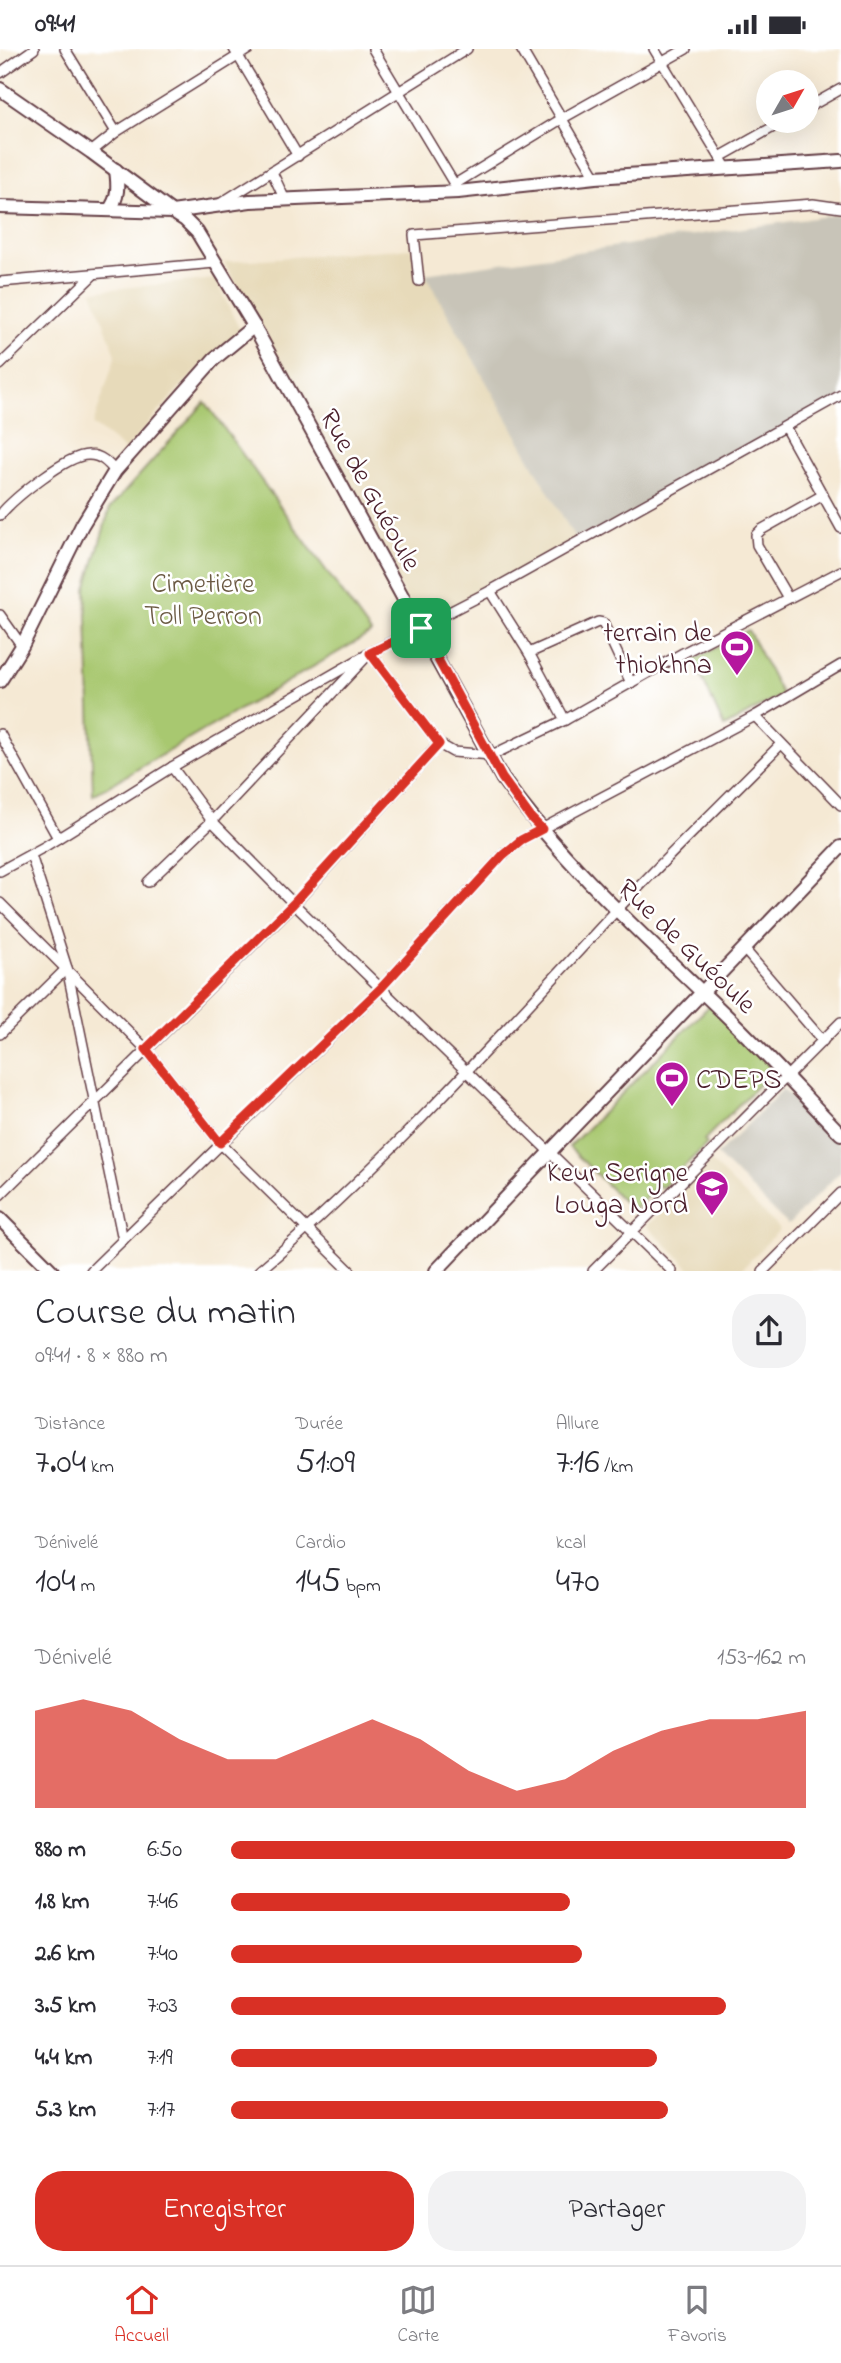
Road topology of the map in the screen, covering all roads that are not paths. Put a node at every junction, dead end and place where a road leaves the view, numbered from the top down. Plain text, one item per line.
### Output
1 (34, 49) edge
2 (65, 49) edge
3 (250, 49) edge
4 (373, 49) edge
5 (467, 49) edge
6 (521, 49) edge
7 (654, 49) edge
8 (687, 49) edge
9 (236, 53) edge
10 (663, 63) junction
11 (0, 73) edge
12 (0, 89) edge
13 (841, 89) edge
14 (398, 91) junction
15 (819, 101) edge
16 (563, 118) junction
17 (116, 132) junction
18 (763, 133) edge
19 (91, 152) junction
20 (298, 156) junction
21 (720, 157) junction
22 (841, 161) edge
23 (727, 169) junction
24 (116, 170) junction
25 (272, 172) junction
26 (596, 177) junction
27 (456, 188) junction
28 (285, 200) junction
29 (216, 205) junction
30 (0, 207) edge
31 (841, 208) edge
32 (108, 210) junction
33 (172, 212) junction
34 (215, 263) junction
35 (94, 274) junction
36 (419, 281) dead end
37 (0, 282) edge
38 (254, 326) junction
39 (0, 365) edge
40 (841, 395) edge
41 (785, 427) junction
42 (116, 471) junction
43 (823, 495) junction
44 (0, 515) edge
45 (841, 528) edge
46 (841, 571) edge
47 (490, 591) junction
48 (788, 598) junction
49 (0, 615) edge
50 (421, 628) junction
51 (22, 646) junction
52 (370, 653) junction
53 (529, 653) junction
54 (841, 665) edge
55 (0, 681) edge
56 (631, 683) junction
57 (755, 716) junction
58 (565, 720) junction
59 (0, 734) edge
60 (439, 744) junction
61 (781, 744) junction
62 (492, 755) junction
63 (172, 768) junction
64 (841, 805) edge
65 (212, 821) junction
66 (542, 829) junction
67 (58, 838) junction
68 (841, 847) edge
69 (31, 855) junction
70 (0, 871) edge
71 (148, 882) dead end
72 (0, 903) edge
73 (293, 904) junction
74 (616, 911) junction
75 (744, 949) junction
76 (67, 968) junction
77 (381, 988) junction
78 (702, 993) junction
79 (841, 1022) edge
80 (0, 1034) edge
81 (822, 1041) junction
82 (146, 1049) junction
83 (468, 1072) junction
84 (786, 1077) junction
85 (93, 1103) junction
86 (841, 1134) edge
87 (220, 1143) junction
88 (550, 1154) junction
89 (841, 1193) edge
90 (0, 1195) edge
91 (0, 1219) edge
92 (307, 1230) junction
93 (632, 1231) junction
94 (122, 1240) junction
95 (52, 1271) edge
96 (92, 1271) edge
97 (259, 1271) edge
98 (350, 1271) edge
99 (436, 1271) edge
100 (593, 1271) edge
101 (672, 1271) edge
102 (763, 1271) edge

1 - 11 street
2 - 17 street
3 - 9 street
4 - 14 street
5 - 14 street
6 - 16 street
7 - 10 street
8 - 10 street
9 - 17 street
9 - 20 street
10 - 16 street
10 - 21 street
12 - 19 street, Rue de Guéoule
13 - 15 street
14 - 20 street
14 - 27 street
16 - 26 street
16 - 27 street
17 - 19 street
18 - 21 street
19 - 24 street, Rue de Guéoule
20 - 25 street
21 - 23 street
22 - 23 street
23 - 26 street
24 - 32 street
24 - 33 street, Rue de Guéoule
25 - 28 street
25 - 29 street
26 - 27 street
27 - 28 street
28 - 29 street
29 - 33 street
30 - 32 street
31 - 36 street
32 - 33 street
33 - 34 street, Rue de Guéoule
34 - 35 street
34 - 38 street, Rue de Guéoule
35 - 37 street
35 - 39 street
38 - 42 street
38 - 50 street, Rue de Guéoule
40 - 41 street
41 - 43 street
41 - 47 street
42 - 44 street
42 - 51 street
43 - 45 street
43 - 48 street
46 - 48 street
47 - 50 street
47 - 53 street
48 - 56 street
49 - 51 street
50 - 52 street
50 - 62 street, Rue de Guéoule
51 - 55 street
52 - 60 street
52 - 63 street
52 - 65 street
53 - 56 street
53 - 58 street
54 - 57 street
56 - 58 street
57 - 61 street
57 - 66 street
58 - 62 street
59 - 67 street
60 - 62 street
60 - 73 street
61 - 64 street
61 - 74 street
62 - 66 street, Rue de Guéoule
63 - 65 street
63 - 67 street
65 - 71 street
65 - 73 street
66 - 74 street, Rue de Guéoule
66 - 77 street
67 - 69 street
68 - 75 street
69 - 70 street
69 - 76 street
72 - 76 street
73 - 77 street
73 - 82 street
74 - 78 street, Rue de Guéoule
74 - 83 street
75 - 78 street
75 - 81 street
76 - 80 street
76 - 82 street
76 - 85 street
77 - 83 street
77 - 87 street
78 - 84 street, Rue de Guéoule
78 - 88 street
79 - 81 street
81 - 84 street
82 - 85 street
82 - 87 street
83 - 88 street
83 - 92 street
84 - 86 street, Rue de Guéoule
84 - 93 street
85 - 90 street
85 - 94 street
87 - 92 street
87 - 94 street
88 - 93 street
88 - 99 street
89 - 102 street
91 - 95 street
92 - 97 street
92 - 98 street
93 - 100 street
93 - 101 street
94 - 96 street

